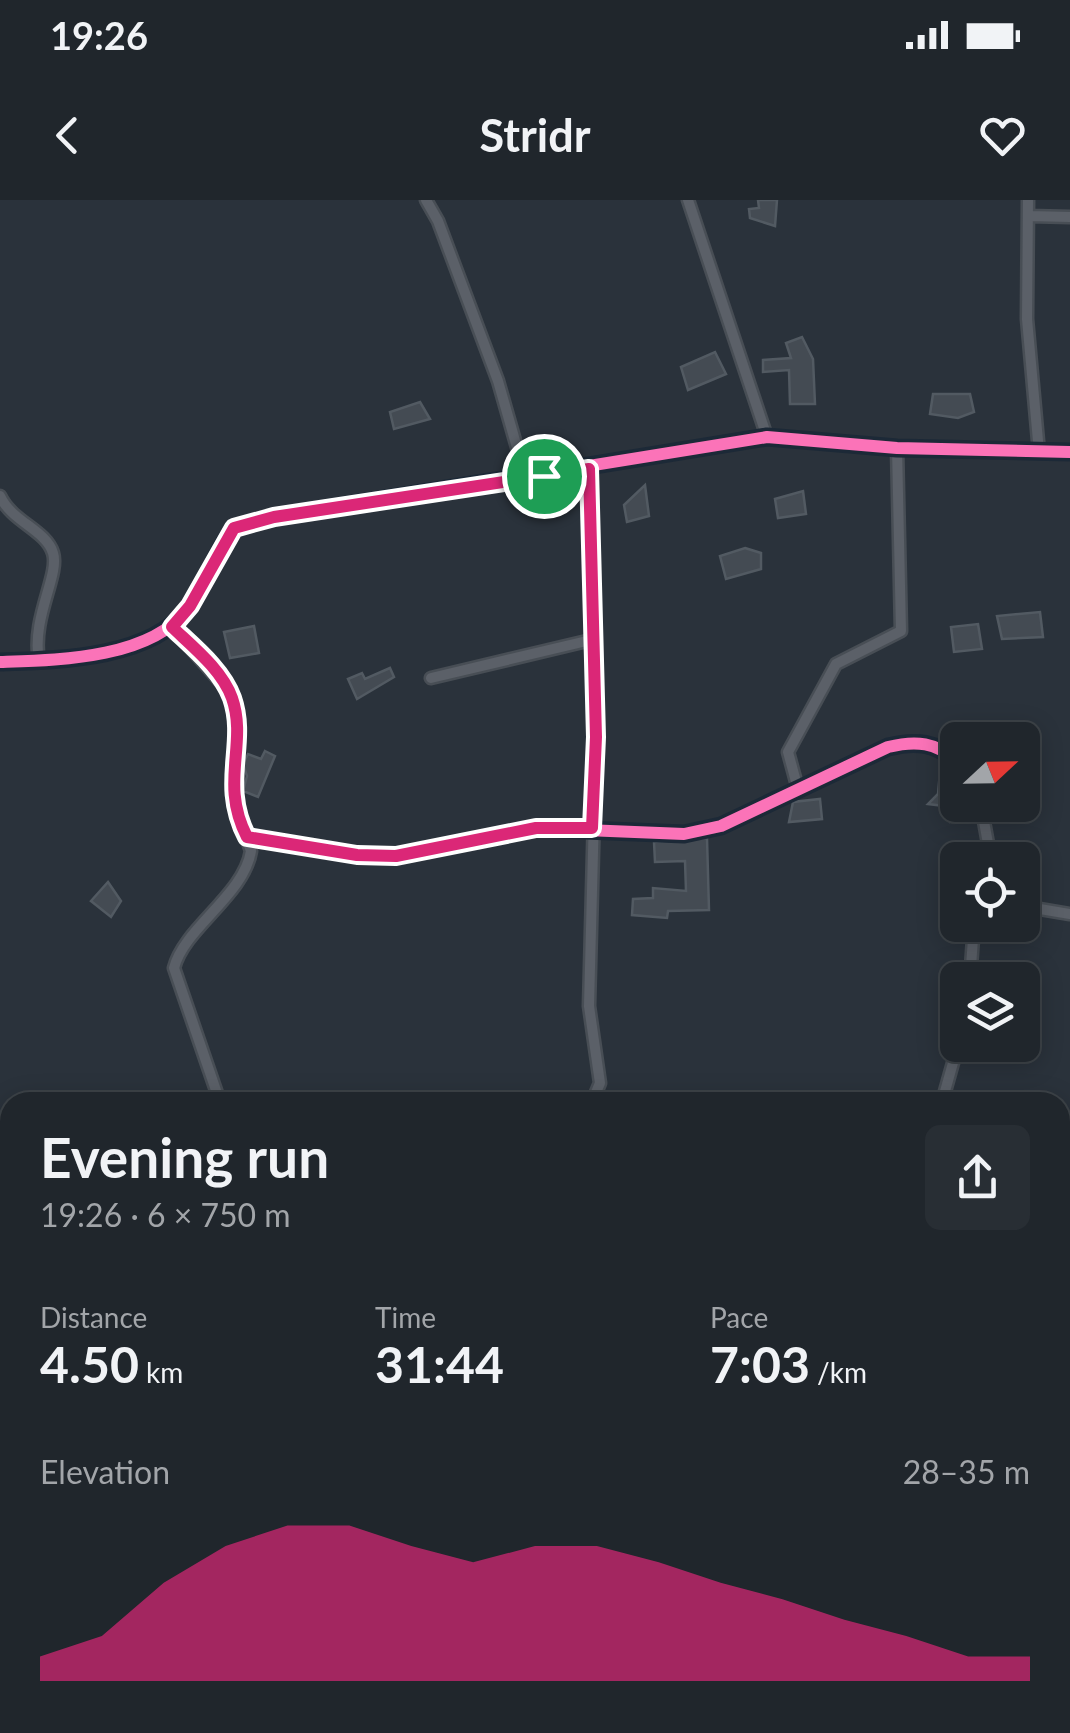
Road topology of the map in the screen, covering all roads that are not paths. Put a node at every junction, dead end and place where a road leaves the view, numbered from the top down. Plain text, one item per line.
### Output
1 (426, 200) edge
2 (688, 200) edge
3 (1028, 200) edge
4 (1029, 216) junction
5 (1070, 217) edge
6 (767, 437) junction
7 (897, 448) junction
8 (1039, 452) junction
9 (1070, 452) edge
10 (589, 469) junction
11 (526, 478) junction
12 (0, 496) edge
13 (172, 627) junction
14 (591, 640) junction
15 (39, 661) junction
16 (0, 662) edge
17 (431, 678) dead end
18 (940, 747) edge
19 (798, 789) junction
20 (592, 828) junction
21 (247, 837) junction
22 (1040, 909) edge
23 (1070, 914) edge
24 (953, 1062) edge
25 (217, 1092) edge
26 (596, 1092) edge
27 (945, 1092) edge

1 - 11 street
2 - 6 street
3 - 4 street
4 - 5 street
4 - 8 street
6 - 7 street
6 - 10 street
7 - 8 street
7 - 19 street
8 - 9 street
10 - 11 street
10 - 14 street
11 - 13 street
12 - 15 street
13 - 15 street
13 - 21 street
14 - 17 street
14 - 20 street
15 - 16 street
18 - 19 street
19 - 20 street
20 - 21 street
20 - 26 street
21 - 25 street
22 - 23 street
24 - 27 street

